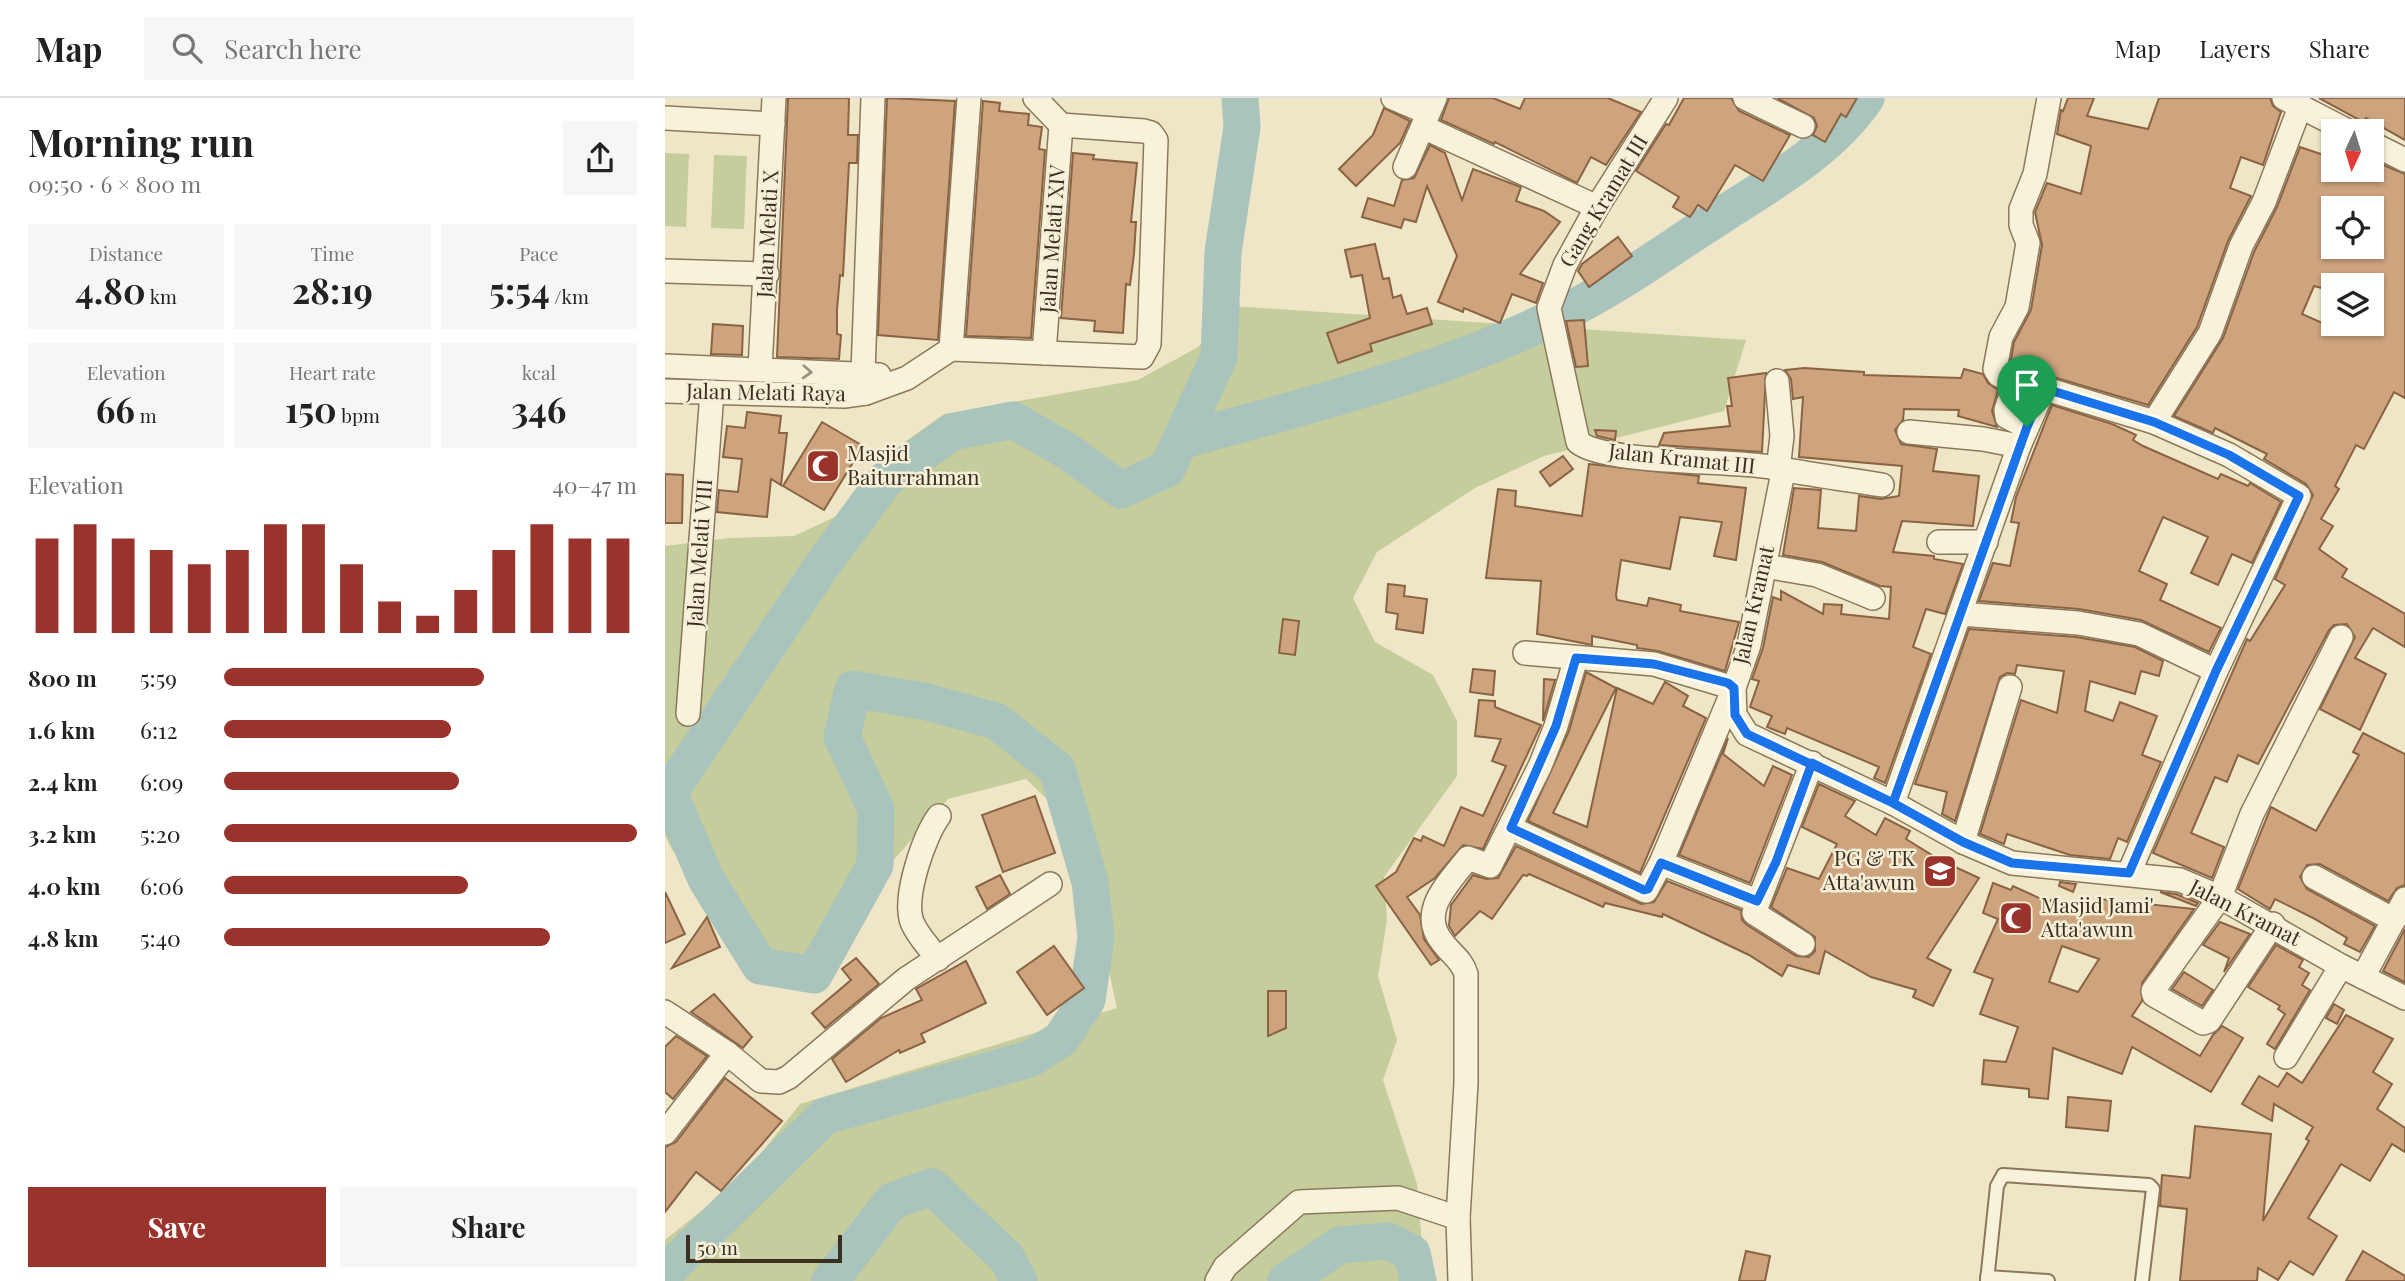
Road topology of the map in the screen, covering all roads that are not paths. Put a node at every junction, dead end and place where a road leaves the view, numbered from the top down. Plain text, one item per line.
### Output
1 (774, 98) edge
2 (873, 98) edge
3 (969, 98) edge
4 (1035, 98) edge
5 (1393, 98) edge
6 (1666, 98) edge
7 (1745, 98) edge
8 (2049, 98) edge
9 (2292, 103) edge
10 (1429, 113) edge
11 (665, 118) edge
12 (2324, 119) edge
13 (773, 124) junction
14 (1061, 125) junction
15 (1803, 126) dead end
16 (2384, 150) edge
17 (2405, 160) edge
18 (1405, 167) dead end
19 (1597, 207) junction
20 (665, 271) edge
21 (767, 274) junction
22 (1549, 308) joint
23 (951, 349) junction
24 (1044, 353) junction
25 (665, 366) edge
26 (760, 369) junction
27 (1777, 381) dead end
28 (865, 383) junction
29 (665, 391) edge
30 (712, 392) junction
31 (2154, 422) junction
32 (1909, 432) dead end
33 (2023, 437) junction
34 (1778, 470) junction
35 (1882, 485) dead end
36 (1940, 542) dead end
37 (1986, 542) junction
38 (1765, 566) junction
39 (1873, 598) dead end
40 (1960, 614) junction
41 (2341, 637) dead end
42 (1525, 653) dead end
43 (1576, 658) junction
44 (2216, 671) junction
45 (2010, 687) dead end
46 (1734, 688) junction
47 (688, 714) dead end
48 (1812, 763) junction
49 (1893, 803) junction
50 (939, 816) dead end
51 (1511, 828) junction
52 (1963, 842) junction
53 (1661, 863) junction
54 (2129, 873) junction
55 (2314, 877) dead end
56 (1051, 884) dead end
57 (2220, 897) junction
58 (2405, 898) edge
59 (1757, 901) junction
60 (2394, 920) junction
61 (2273, 925) junction
62 (1803, 944) dead end
63 (938, 958) junction
64 (2341, 966) junction
65 (2363, 978) junction
66 (2405, 998) edge
67 (665, 1012) edge
68 (727, 1053) junction
69 (2286, 1057) dead end
70 (665, 1133) edge
71 (1458, 1218) junction
72 (1987, 1279) edge
73 (1217, 1281) edge
74 (1459, 1281) edge
75 (2048, 1281) edge
76 (2142, 1281) edge

1 - 13 street, Jalan Melati X
2 - 28 street
3 - 23 street
4 - 14 street
5 - 10 street
6 - 19 street, Gang Kramat III
7 - 15 street
8 - 33 street
9 - 12 street
9 - 31 street
10 - 18 street
10 - 19 street
11 - 13 street
13 - 21 street, Jalan Melati X
14 - 24 street, Jalan Melati XIV
14 - 24 street
16 - 17 street
19 - 22 street, Gang Kramat III
20 - 21 street
21 - 26 street, Jalan Melati X
22 - 34 street, Jalan Kramat III
23 - 24 street
23 - 28 street, Jalan Melati Raya
25 - 26 street, Jalan Melati Raya
26 -> 28 street, Jalan Melati Raya
27 - 34 street, Jalan Kramat
28 - 30 street, Jalan Melati Raya
29 - 30 street, Jalan Melati Raya
30 - 47 street, Jalan Melati VIII
31 - 33 street
31 - 44 street
32 - 33 street
33 - 37 street
34 - 35 street, Jalan Kramat III
34 - 38 street, Jalan Kramat
36 - 37 street
37 - 40 street
38 - 39 street
38 - 46 street, Jalan Kramat
40 - 44 street
40 - 49 street
41 - 57 street
42 - 43 street
43 - 46 street
43 - 51 street
44 - 54 street
45 - 52 street
46 - 48 street, Jalan Kramat
46 - 53 street
48 - 49 street, Jalan Kramat
48 - 59 street
49 - 52 street, Jalan Kramat
50 - 63 street
51 - 53 street
51 - 71 street
52 - 54 street, Jalan Kramat
53 - 59 street
54 - 57 street, Jalan Kramat
55 - 60 street
56 - 63 street
57 - 61 street, Jalan Kramat
57 - 61 street
58 - 60 street
59 - 62 street
60 - 65 street
61 - 64 street, Jalan Kramat
63 - 68 street
64 - 65 street, Jalan Kramat
64 - 69 street
65 - 66 street, Jalan Kramat
67 - 68 street
68 - 70 street
71 - 73 street
71 - 74 street
72 - 75 lane
72 - 76 lane

